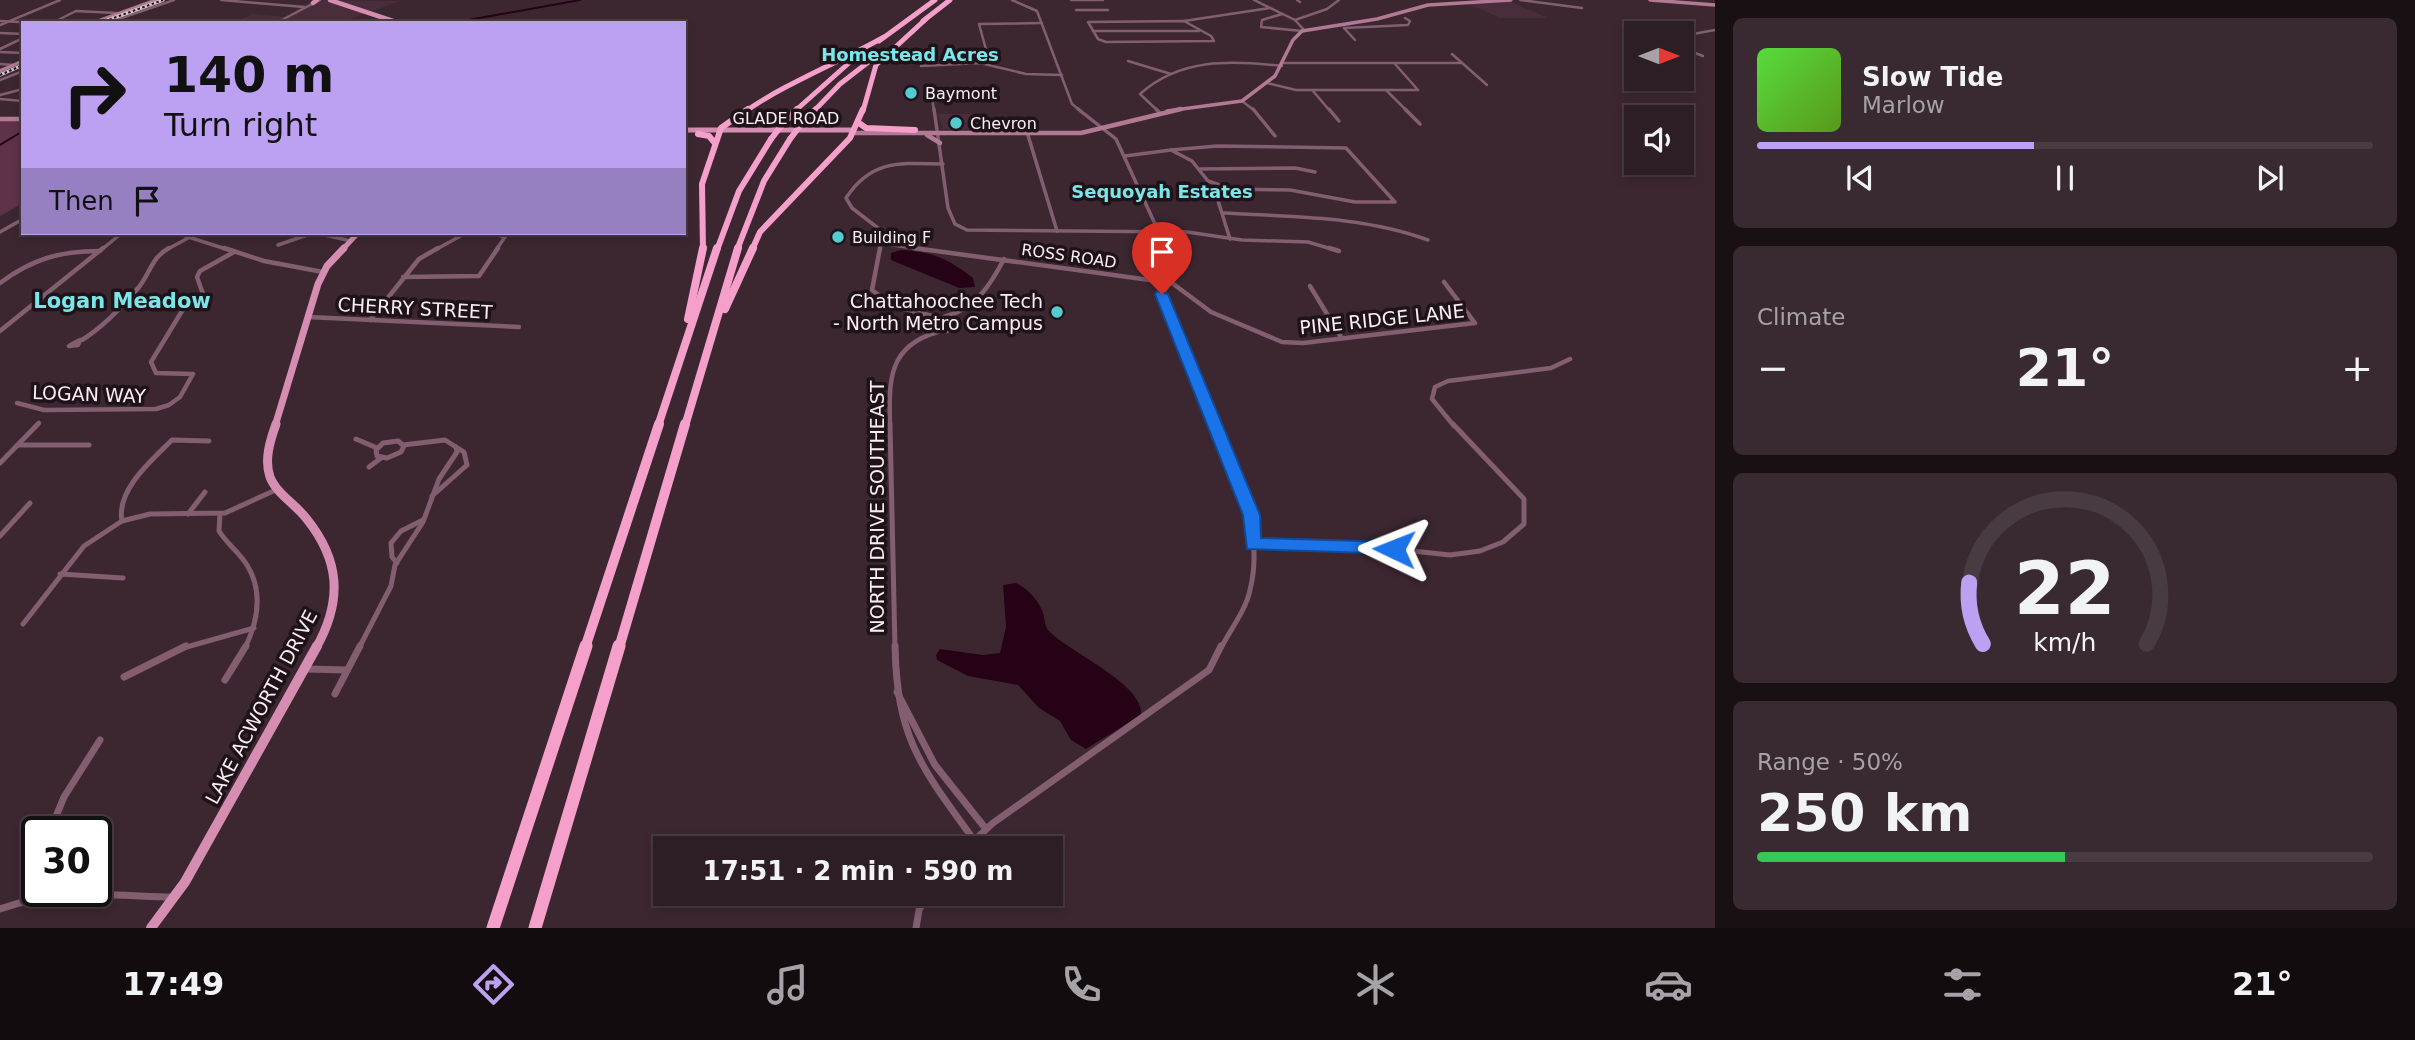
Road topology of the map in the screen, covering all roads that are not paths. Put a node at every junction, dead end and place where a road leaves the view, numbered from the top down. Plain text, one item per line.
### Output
1 (60, 0) edge
2 (156, 0) edge
3 (174, 0) edge
4 (221, 0) edge
5 (330, 0) edge
6 (343, 0) edge
7 (936, 0) edge
8 (950, 0) edge
9 (1012, 0) edge
10 (1071, 0) edge
11 (1103, 0) edge
12 (1254, 0) edge
13 (1339, 0) edge
14 (1511, 0) edge
15 (1520, 0) edge
16 (1650, 0) edge
17 (1702, 0) edge
18 (317, 1) edge
19 (1713, 5) edge
20 (304, 7) junction
21 (1270, 8) junction
22 (1581, 8) dead end
23 (1076, 10) dead end
24 (1108, 10) junction
25 (76, 11) joint
26 (116, 13) junction
27 (1282, 14) junction
28 (927, 18) junction
29 (1405, 18) dead end
30 (1109, 20) junction
31 (1131, 20) junction
32 (1295, 20) junction
33 (56, 21) edge
34 (98, 21) edge
35 (113, 21) edge
36 (280, 21) edge
37 (398, 21) edge
38 (399, 21) edge
39 (1184, 21) junction
40 (9, 22) junction
41 (21, 22) edge
42 (0, 23) edge
43 (1042, 23) junction
44 (1343, 27) junction
45 (1715, 30) edge
46 (1093, 31) junction
47 (1135, 31) junction
48 (1202, 31) junction
49 (1303, 31) junction
50 (0, 33) edge
51 (1694, 34) edge
52 (21, 36) edge
53 (21, 37) edge
54 (884, 37) junction
55 (1355, 40) dead end
56 (0, 50) edge
57 (21, 53) edge
58 (1694, 53) edge
59 (1452, 54) dead end
60 (1703, 56) dead end
61 (1128, 61) dead end
62 (21, 62) edge
63 (1394, 63) junction
64 (1462, 63) junction
65 (0, 64) edge
66 (990, 64) junction
67 (1283, 64) junction
68 (15, 65) junction
69 (921, 66) dead end
70 (0, 71) edge
71 (21, 72) edge
72 (1171, 74) junction
73 (1062, 75) junction
74 (0, 80) edge
75 (1267, 83) junction
76 (1487, 85) dead end
77 (21, 90) edge
78 (1386, 90) junction
79 (1313, 91) junction
80 (0, 97) edge
81 (932, 97) dead end
82 (1242, 101) junction
83 (21, 102) edge
84 (1159, 112) junction
85 (0, 119) edge
86 (21, 119) edge
87 (1339, 121) dead end
88 (859, 123) junction
89 (1420, 124) dead end
90 (915, 130) junction
91 (1103, 130) junction
92 (686, 132) edge
93 (686, 132) edge
94 (720, 132) junction
95 (938, 132) junction
96 (1027, 132) junction
97 (698, 134) junction
98 (851, 134) junction
99 (866, 134) joint
100 (874, 134) junction
101 (1275, 136) dead end
102 (714, 142) junction
103 (940, 143) junction
104 (941, 150) junction
105 (1171, 150) junction
106 (1125, 156) junction
107 (929, 164) junction
108 (943, 164) junction
109 (1200, 169) junction
110 (1315, 172) dead end
111 (1219, 187) junction
112 (1224, 213) junction
113 (21, 220) edge
114 (1057, 231) junction
115 (0, 232) edge
116 (1157, 232) junction
117 (120, 235) edge
118 (183, 235) edge
119 (308, 235) edge
120 (323, 235) edge
121 (356, 235) edge
122 (462, 235) edge
123 (498, 235) edge
124 (880, 236) junction
125 (190, 237) junction
126 (1230, 239) junction
127 (1428, 240) dead end
128 (351, 241) junction
129 (880, 243) junction
130 (891, 244) junction
131 (278, 245) dead end
132 (100, 251) junction
133 (1339, 251) dead end
134 (234, 252) junction
135 (1003, 259) junction
136 (323, 272) junction
137 (403, 277) junction
138 (1444, 282) dead end
139 (0, 283) edge
140 (1172, 283) junction
141 (1310, 286) dead end
142 (919, 314) junction
143 (957, 314) junction
144 (309, 317) junction
145 (936, 317) junction
146 (944, 317) junction
147 (370, 320) junction
148 (717, 321) junction
149 (928, 324) junction
150 (953, 324) junction
151 (519, 327) dead end
152 (0, 331) edge
153 (938, 332) junction
154 (923, 336) junction
155 (687, 337) junction
156 (1341, 337) junction
157 (82, 341) dead end
158 (1570, 359) dead end
159 (17, 403) dead end
160 (39, 423) dead end
161 (356, 439) dead end
162 (209, 441) dead end
163 (18, 445) junction
164 (89, 445) dead end
165 (403, 445) junction
166 (456, 447) junction
167 (377, 448) junction
168 (381, 458) junction
169 (0, 463) edge
170 (369, 467) dead end
171 (278, 489) junction
172 (205, 492) dead end
173 (431, 497) junction
174 (30, 503) dead end
175 (188, 514) junction
176 (220, 514) junction
177 (423, 520) junction
178 (121, 521) junction
179 (0, 536) edge
180 (1253, 545) junction
181 (397, 563) junction
182 (60, 574) junction
183 (123, 578) dead end
184 (23, 624) dead end
185 (254, 628) junction
186 (306, 668) junction
187 (347, 670) junction
188 (124, 677) dead end
189 (225, 680) dead end
190 (896, 689) junction
191 (335, 694) dead end
192 (100, 740) dead end
193 (56, 816) edge
194 (986, 829) junction
195 (971, 836) edge
196 (978, 836) edge
197 (112, 894) edge
198 (174, 897) junction
199 (21, 901) edge
200 (922, 906) edge
201 (0, 909) edge
202 (152, 928) edge
203 (493, 928) edge
204 (535, 928) edge
205 (916, 928) edge

1 - 40 street
2 - 26 street
3 - 35 street
4 - 20 street
5 - 37 main road
6 - 38 main road
7 - 54 highway
8 - 28 highway
9 - 43 street
10 - 11 street
11 - 24 street
12 - 21 street
13 - 32 street
14 - 44 street
15 - 22 street
16 - 19 street
17 - 19 street
18 - 20 street
20 - 36 street
21 - 27 street
21 - 39 street
23 - 24 street
24 - 30 street
25 - 26 street
25 - 33 street
26 - 34 street
27 - 32 street
27 - 49 street
28 - 88 highway
28 - 148 highway, bridge
29 - 44 street
30 - 31 street
30 - 46 street
31 - 39 street
31 - 47 street
32 - 49 street
39 - 48 street
40 - 41 street
40 - 42 street
43 - 66 street
43 - 73 street
44 - 49 street
44 - 55 street
45 - 51 street
46 - 47 street
46 - 48 street
47 - 48 street
49 - 67 street
50 - 52 street
53 - 56 street
54 - 94 highway
54 - 155 highway, bridge
56 - 57 street
58 - 60 street
59 - 64 street
61 - 72 street
62 - 68 street
63 - 64 street
63 - 67 street
63 - 78 street
64 - 76 street
65 - 68 street
66 - 69 street
66 - 73 street
67 - 72 street
67 - 75 street
68 - 70 street
71 - 74 street
72 - 84 street
73 - 91 street
75 - 79 street
75 - 82 street
77 - 80 street
78 - 79 street
78 - 89 street
79 - 87 street
80 - 83 street
81 - 95 street
82 - 84 street
82 - 101 street
84 - 91 street
85 - 86 street
88 - 90 highway
88 - 98 highway
90 - 95 street
90 - 98 street
91 - 96 street
91 - 106 street
92 - 94 main road
93 - 97 main road
94 - 97 main road
94 - 98 main road, GLADE ROAD
94 - 98 main road, GLADE ROAD
94 - 102 highway
95 - 96 street
95 - 100 street
95 - 103 street
96 - 114 street
97 - 102 highway
98 - 99 highway
98 - 148 highway
99 - 100 street
100 - 103 street
102 - 155 highway
103 - 104 street
104 - 107 street
104 - 108 street
105 - 106 street
105 - 109 street
105 - 111 street
106 - 116 street
107 - 108 street
107 - 124 street
108 - 114 street
109 - 110 street
109 - 111 street
111 - 112 street
112 - 126 street
112 - 127 street
113 - 115 street
114 - 116 street
116 - 126 street
116 - 140 street
117 - 132 street
118 - 125 street
119 - 131 street
120 - 128 street
121 - 128 main road, LAKE ACWORTH DRIVE
122 - 137 street
123 - 137 street
124 - 129 street
124 - 130 street
125 - 134 street
125 - 157 street
126 - 133 street
128 - 136 main road, LAKE ACWORTH DRIVE
129 - 130 street, ROSS ROAD
129 - 142 street
130 - 135 street, ROSS ROAD
132 - 139 street
132 - 152 street
134 - 136 street
134 - 159 street, LOGAN WAY
135 - 140 street, ROSS ROAD
135 - 143 street
136 - 144 main road, LAKE ACWORTH DRIVE
137 - 147 street
138 - 156 street, PINE RIDGE LANE
140 - 156 street, PINE RIDGE LANE
140 - 180 street
141 - 156 street
142 - 145 street
142 - 149 street
143 - 146 street
143 - 150 street
144 - 147 street, CHERRY STREET
144 - 171 main road, LAKE ACWORTH DRIVE
145 - 146 street
145 - 149 street
146 - 150 street
147 - 151 street, CHERRY STREET
148 - 204 highway
149 - 153 street
149 - 154 street, NORTH DRIVE SOUTHEAST
150 - 153 street
153 - 154 street, NORTH DRIVE SOUTHEAST
154 - 190 street, NORTH DRIVE SOUTHEAST
155 - 203 highway
158 - 180 street
160 - 163 street
161 - 167 street
162 - 178 street
163 - 164 street
163 - 169 street
165 - 166 street
165 - 167 street
165 - 168 street
166 - 173 street
166 - 173 street
167 - 168 street
168 - 170 street
171 - 176 street
171 - 186 main road, LAKE ACWORTH DRIVE
172 - 175 street
173 - 177 street
174 - 179 street
175 - 176 street
175 - 178 street
176 - 185 street
177 - 181 street
177 - 181 street
178 - 182 street
180 - 194 street
181 - 187 street
182 - 183 street
182 - 184 street
185 - 188 street
185 - 189 street
186 - 187 street
186 - 198 main road, LAKE ACWORTH DRIVE
187 - 191 street
190 - 194 street, NORTH DRIVE SOUTHEAST
190 - 195 street, NORTH DRIVE SOUTHEAST
192 - 193 street
194 - 196 street
197 - 198 street
198 - 202 main road, LAKE ACWORTH DRIVE
199 - 201 street
200 - 205 street

